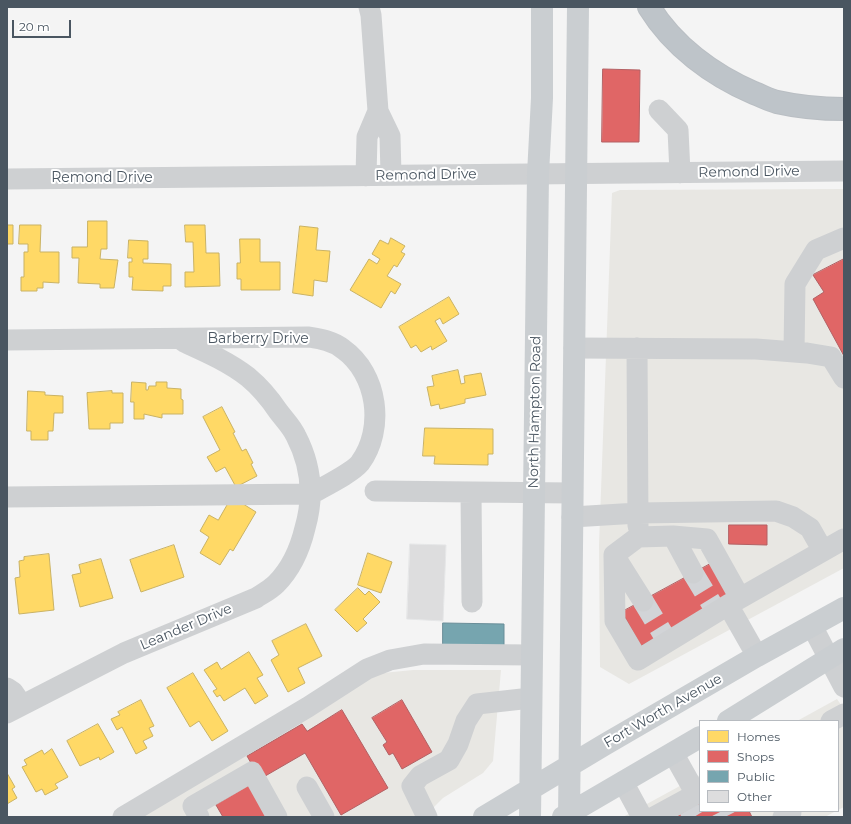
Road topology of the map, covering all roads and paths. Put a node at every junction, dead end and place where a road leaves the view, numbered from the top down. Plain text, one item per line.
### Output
1 (369, 7) edge
2 (530, 7) edge
3 (542, 7) edge
4 (578, 7) edge
5 (649, 7) edge
6 (542, 98) junction
7 (844, 109) edge
8 (659, 110) dead end
9 (378, 111) junction
10 (844, 171) edge
11 (680, 173) junction
12 (538, 174) junction
13 (575, 174) junction
14 (391, 175) junction
15 (366, 176) junction
16 (7, 179) edge
17 (844, 238) edge
18 (175, 339) junction
19 (7, 340) edge
20 (574, 348) junction
21 (637, 348) junction
22 (794, 352) junction
23 (844, 378) edge
24 (375, 491) dead end
25 (471, 492) junction
26 (534, 492) junction
27 (572, 493) junction
28 (311, 494) junction
29 (7, 497) edge
30 (638, 513) junction
31 (572, 517) junction
32 (638, 536) junction
33 (673, 536) junction
34 (844, 539) edge
35 (823, 551) junction
36 (614, 555) junction
37 (693, 573) tunnel mouth
38 (643, 601) tunnel mouth
39 (472, 602) dead end
40 (724, 605) junction
41 (844, 608) edge
42 (812, 626) junction
43 (836, 653) edge
44 (532, 655) junction
45 (757, 656) junction
46 (844, 687) edge
47 (7, 688) edge
48 (531, 698) junction
49 (14, 709) edge
50 (844, 714) edge
51 (735, 719) edge
52 (833, 720) edge
53 (699, 738) edge
54 (673, 753) junction
55 (570, 765) junction
56 (623, 782) junction
57 (307, 787) dead end
58 (530, 790) junction
59 (692, 799) edge
60 (196, 812) edge
61 (567, 816) edge
62 (123, 817) edge
63 (277, 817) edge
64 (324, 817) edge
65 (427, 817) edge
66 (484, 817) edge
67 (530, 817) edge
68 (642, 817) edge
69 (654, 817) edge

1 - 9 street
2 - 6 main road
3 - 6 main road, North Hampton Road
4 - 13 main road
5 - 7 highway
6 - 12 main road, North Hampton Road
8 - 11 street
9 - 14 street
9 - 15 street
10 - 11 street, Remond Drive
11 - 13 street, Remond Drive
12 - 13 street, Remond Drive
12 - 14 street, Remond Drive
12 - 26 main road, North Hampton Road
13 - 20 main road
14 - 15 street, Remond Drive
15 - 16 street, Remond Drive
17 - 22 street
18 - 19 street, Barberry Drive
18 - 28 street, Barberry Drive
18 - 28 street, Barberry Drive
20 - 21 street
20 - 27 main road
21 - 22 street
21 - 30 street
22 - 23 street
24 - 25 street
25 - 26 street
25 - 39 street
26 - 27 street
26 - 44 main road, North Hampton Road
27 - 31 main road
28 - 29 street
28 - 49 street, Leander Drive
30 - 31 street
30 - 32 street
30 - 35 street
31 - 55 main road
32 - 33 street
32 - 36 street
33 - 37 street
33 - 40 street
34 - 35 street
35 - 40 street
36 - 38 street
36 - 40 street
40 - 45 street
41 - 42 main road, Fort Worth Avenue
42 - 43 street
42 - 45 main road, Fort Worth Avenue
43 - 46 street
43 - 51 main road
44 - 48 main road, North Hampton Road
44 - 62 street
45 - 55 main road, Fort Worth Avenue
47 - 49 street
48 - 58 main road, North Hampton Road
48 - 65 street
50 - 52 street
53 - 54 main road
54 - 56 main road
54 - 59 street
55 - 58 main road, Fort Worth Avenue
55 - 61 main road
56 - 61 main road
56 - 68 street
57 - 64 street
58 - 66 main road, Fort Worth Avenue
58 - 67 main road, North Hampton Road
59 - 69 street
60 - 63 street

